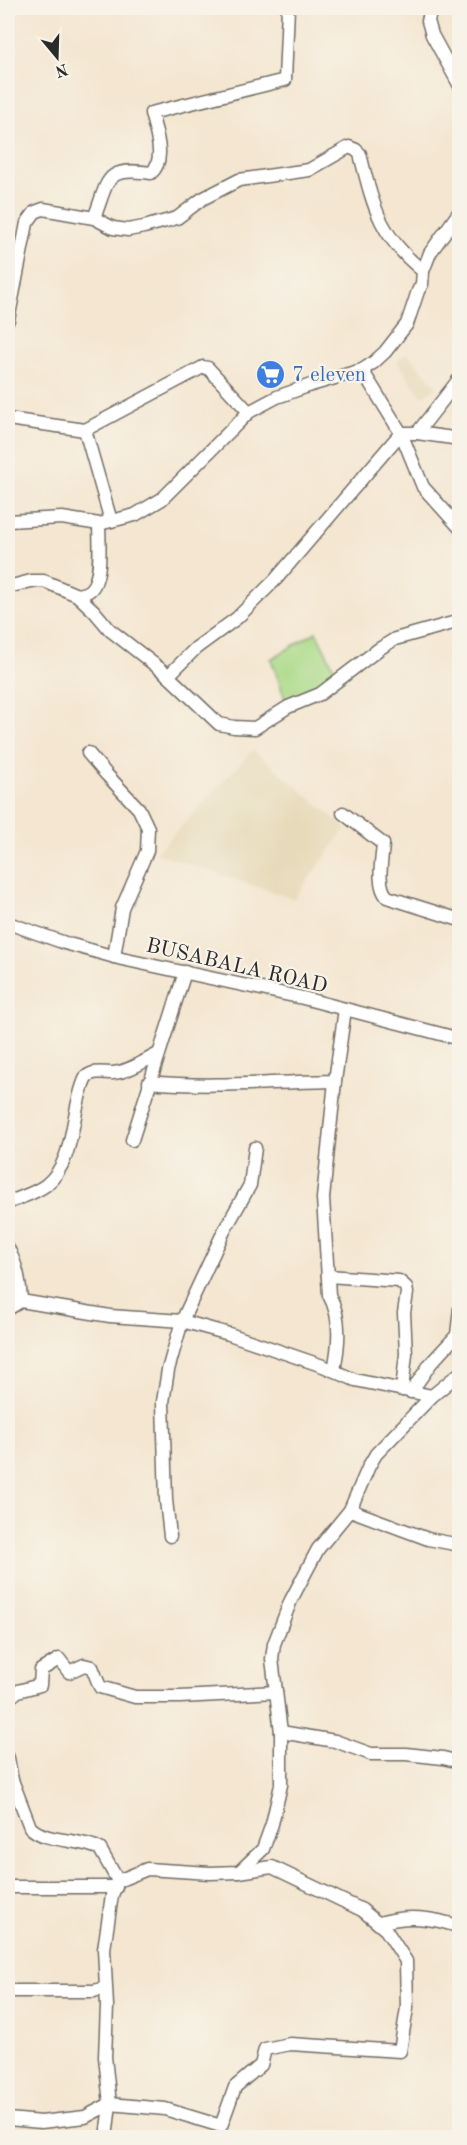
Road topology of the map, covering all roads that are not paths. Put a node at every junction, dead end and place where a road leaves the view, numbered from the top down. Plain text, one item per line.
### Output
1 (288, 8) edge
2 (431, 8) edge
3 (459, 86) edge
4 (459, 211) edge
5 (94, 218) junction
6 (423, 271) junction
7 (8, 320) edge
8 (362, 370) junction
9 (459, 378) edge
10 (249, 412) junction
11 (8, 419) edge
12 (85, 430) junction
13 (401, 433) junction
14 (417, 433) junction
15 (459, 439) edge
16 (8, 521) edge
17 (105, 523) junction
18 (459, 528) edge
19 (8, 587) edge
20 (77, 595) junction
21 (459, 621) edge
22 (168, 676) junction
23 (88, 753) dead end
24 (343, 813) dead end
25 (459, 920) edge
26 (8, 923) edge
27 (114, 957) junction
28 (185, 972) junction
29 (345, 1009) junction
30 (459, 1039) edge
31 (158, 1054) junction
32 (335, 1081) junction
33 (149, 1082) junction
34 (132, 1140) dead end
35 (255, 1148) dead end
36 (8, 1203) edge
37 (8, 1248) edge
38 (328, 1276) junction
39 (21, 1301) junction
40 (459, 1308) edge
41 (8, 1309) edge
42 (183, 1321) junction
43 (334, 1370) junction
44 (459, 1373) edge
45 (407, 1391) junction
46 (432, 1396) junction
47 (350, 1510) junction
48 (170, 1536) dead end
49 (459, 1545) edge
50 (276, 1692) junction
51 (8, 1699) edge
52 (281, 1732) junction
53 (8, 1758) edge
54 (459, 1762) edge
55 (262, 1849) junction
56 (272, 1868) junction
57 (239, 1872) junction
58 (117, 1884) junction
59 (8, 1887) edge
60 (379, 1923) junction
61 (459, 1927) edge
62 (105, 1988) junction
63 (8, 1991) edge
64 (110, 2104) junction
65 (8, 2119) edge
66 (106, 2138) edge

1 - 5 street
2 - 3 street
4 - 6 street
5 - 6 street
5 - 7 street
6 - 8 street
8 - 10 street
8 - 13 street
9 - 14 street
10 - 12 street
10 - 17 street
11 - 12 street
12 - 17 street
13 - 14 street
13 - 18 street
13 - 22 street
14 - 15 street
16 - 17 street
17 - 20 street
19 - 20 street
20 - 22 street
21 - 22 street
23 - 27 street
24 - 25 street
26 - 27 street, BUSABALA ROAD
27 - 28 street, BUSABALA ROAD
28 - 29 street, BUSABALA ROAD
28 - 31 street
29 - 30 street, BUSABALA ROAD
29 - 32 street
31 - 33 street
31 - 36 street
32 - 33 street
32 - 38 street
33 - 34 street
35 - 42 street
37 - 39 street
38 - 43 street
38 - 45 street
39 - 41 street
39 - 42 street
40 - 45 street
42 - 43 street
42 - 48 street
43 - 45 street
44 - 46 street
45 - 46 street
46 - 47 street
47 - 49 street
47 - 50 street
50 - 51 street
50 - 52 street
52 - 54 street
52 - 55 street
53 - 58 street
55 - 56 street
55 - 57 street
56 - 57 street
56 - 60 street
57 - 58 street
58 - 59 street
58 - 62 street
60 - 61 street
60 - 64 street
62 - 63 street
62 - 64 street
64 - 65 street
64 - 66 street

